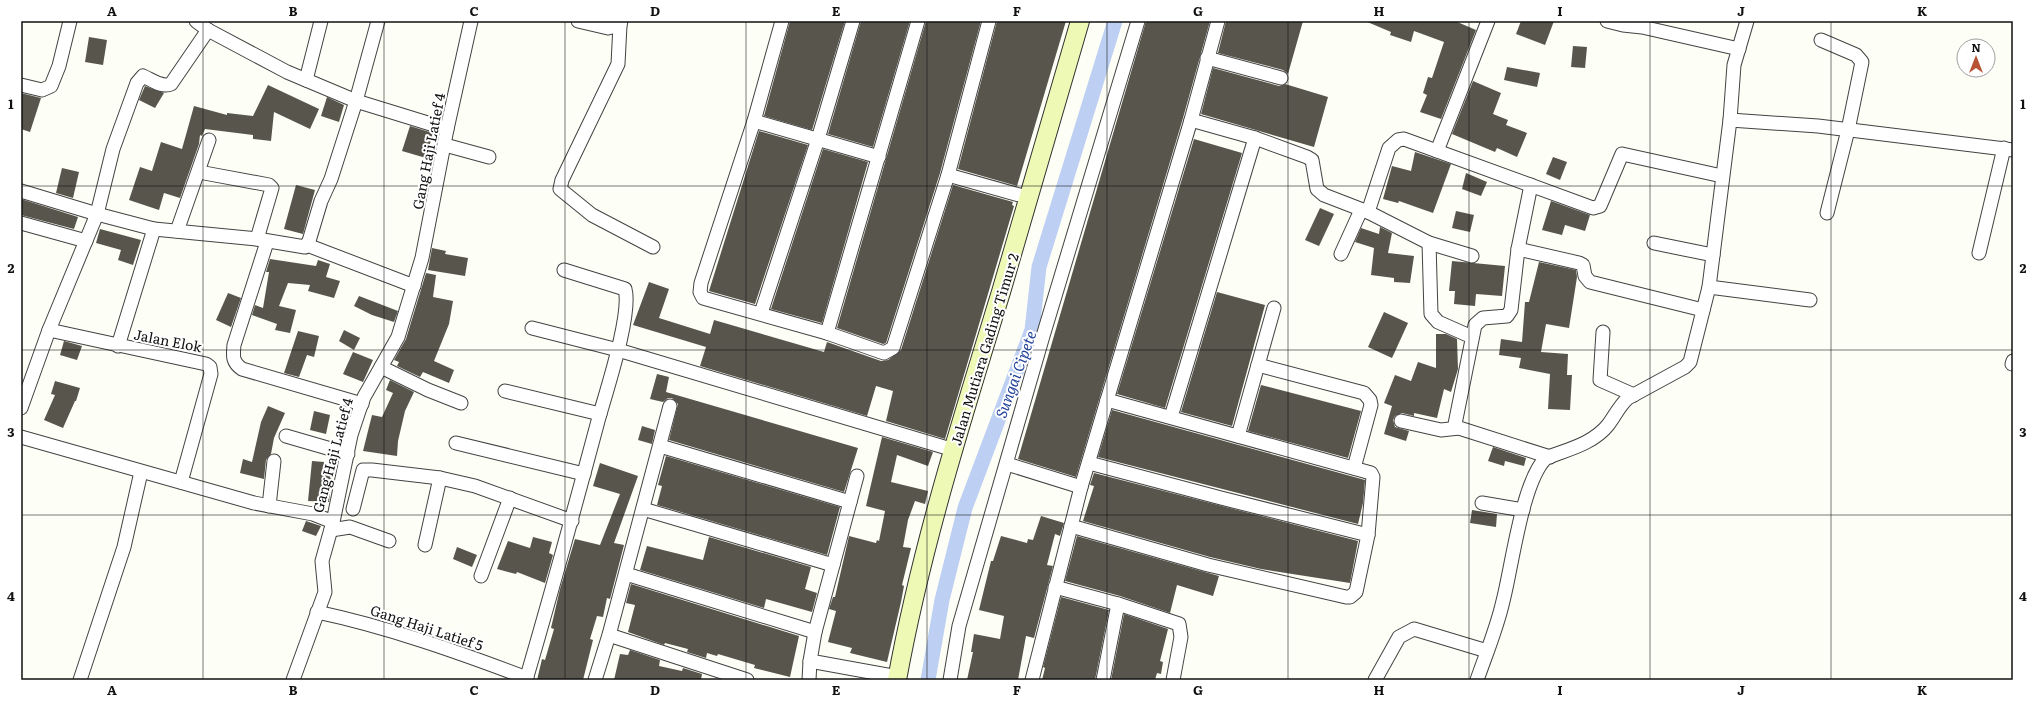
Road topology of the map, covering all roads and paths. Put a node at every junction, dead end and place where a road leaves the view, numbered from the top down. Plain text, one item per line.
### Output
1 (70, 21) edge
2 (196, 21) edge
3 (321, 21) edge
4 (378, 21) edge
5 (471, 21) edge
6 (578, 21) edge
7 (782, 21) edge
8 (853, 21) edge
9 (918, 21) edge
10 (989, 21) edge
11 (1080, 21) edge
12 (1138, 21) edge
13 (1218, 21) edge
14 (1488, 21) edge
15 (1607, 21) edge
16 (1747, 21) edge
17 (621, 23) edge
18 (208, 30) junction
19 (1821, 40) dead end
20 (1738, 49) junction
21 (1207, 58) junction
22 (1281, 78) dead end
23 (306, 80) junction
24 (21, 85) edge
25 (356, 101) junction
26 (1191, 120) junction
27 (1730, 120) junction
28 (754, 121) junction
29 (447, 129) junction
30 (1848, 130) junction
31 (1255, 138) junction
32 (818, 139) junction
33 (209, 140) dead end
34 (445, 145) junction
35 (2009, 149) edge
36 (1437, 151) junction
37 (489, 157) dead end
38 (879, 157) junction
39 (199, 172) junction
40 (948, 175) junction
41 (1722, 176) junction
42 (1531, 185) junction
43 (21, 191) edge
44 (1030, 198) junction
45 (1364, 211) junction
46 (1827, 213) dead end
47 (97, 214) junction
48 (21, 224) edge
49 (154, 229) junction
50 (177, 230) junction
51 (262, 240) junction
52 (86, 241) junction
53 (1429, 243) junction
54 (1654, 243) dead end
55 (307, 245) junction
56 (653, 247) dead end
57 (1518, 249) junction
58 (1979, 253) dead end
59 (1341, 254) dead end
60 (1713, 255) junction
61 (1472, 256) dead end
62 (564, 270) dead end
63 (414, 286) junction
64 (1709, 287) junction
65 (1810, 300) dead end
66 (1274, 308) dead end
67 (1703, 310) junction
68 (761, 313) junction
69 (532, 328) dead end
70 (49, 330) junction
71 (1603, 332) dead end
72 (827, 333) junction
73 (1472, 337) junction
74 (118, 346) junction
75 (618, 350) junction
76 (1258, 365) junction
77 (381, 368) junction
78 (505, 390) dead end
79 (1634, 395) junction
80 (1107, 400) junction
81 (461, 403) dead end
82 (362, 404) junction
83 (670, 406) dead end
84 (21, 408) edge
85 (600, 414) junction
86 (1171, 418) junction
87 (1401, 421) dead end
88 (1459, 428) junction
89 (286, 436) dead end
90 (1238, 436) junction
91 (21, 437) edge
92 (456, 443) dead end
93 (660, 446) junction
94 (954, 450) junction
95 (348, 454) junction
96 (1550, 457) junction
97 (274, 461) dead end
98 (1089, 463) junction
99 (1007, 464) junction
100 (1354, 468) junction
101 (141, 472) junction
102 (584, 474) junction
103 (857, 476) dead end
104 (440, 478) junction
105 (181, 482) junction
106 (1081, 487) junction
107 (510, 498) junction
108 (850, 502) junction
109 (1482, 503) dead end
110 (269, 506) junction
111 (353, 509) dead end
112 (643, 509) junction
113 (1523, 510) junction
114 (572, 521) junction
115 (332, 526) junction
116 (1071, 526) junction
117 (1368, 534) junction
118 (389, 541) dead end
119 (425, 545) dead end
120 (833, 565) junction
121 (626, 574) junction
122 (481, 576) dead end
123 (1055, 587) junction
124 (1118, 604) junction
125 (317, 612) junction
126 (815, 632) junction
127 (609, 635) junction
128 (1487, 651) junction
129 (810, 661) junction
130 (527, 679) edge
131 (898, 679) edge
132 (80, 680) edge
133 (293, 680) edge
134 (595, 680) edge
135 (747, 680) edge
136 (809, 680) edge
137 (950, 680) edge
138 (1032, 680) edge
139 (1103, 680) edge
140 (1173, 680) edge
141 (1375, 680) edge
142 (1478, 680) edge

1 - 24 street
2 - 18 street
3 - 23 street
4 - 25 street
5 - 29 street, Gang Haji Latief 4
6 - 17 street
7 - 28 street
8 - 32 street
9 - 38 street
10 - 40 street
11 - 44 street, Jalan Mutiara Gading Timur 2
12 - 99 street
13 - 21 street
14 - 36 street
15 - 20 street
16 - 20 street
17 - 56 street
18 - 23 street
18 - 47 street
19 - 30 street
20 - 27 street
21 - 22 street
21 - 26 street
23 - 25 street
25 - 29 street
25 - 55 street
26 - 31 street
26 - 80 street
27 - 30 street
27 - 41 street
28 - 32 street
28 - 68 street
29 - 34 street, Gang Haji Latief 4
30 - 35 street
30 - 46 street
31 - 45 street
31 - 86 street
32 - 38 street
32 - 68 street
33 - 39 street
34 - 37 street
34 - 63 street, Gang Haji Latief 4
35 - 58 street
36 - 42 street
36 - 45 street
38 - 72 street
39 - 50 street
39 - 51 street
40 - 44 street
40 - 72 street
41 - 42 street
41 - 60 street
42 - 57 street
43 - 47 street
44 - 94 street, Jalan Mutiara Gading Timur 2
45 - 53 street
45 - 59 street
47 - 49 street
47 - 52 street
48 - 52 street
49 - 50 street
49 - 74 street
50 - 51 street
51 - 55 street
51 - 82 street
52 - 70 street
53 - 61 street
53 - 73 street
54 - 60 street
55 - 63 street
57 - 67 street
57 - 73 street
60 - 64 street
62 - 75 street
63 - 77 street, Gang Haji Latief 4
64 - 65 street
64 - 67 street
66 - 76 street
67 - 79 street
68 - 72 street
69 - 75 street
70 - 74 street, Jalan Elok
70 - 84 street
71 - 79 street
73 - 88 street
74 - 105 street, Jalan Elok
75 - 85 street
75 - 94 street
76 - 90 street
76 - 100 street
77 - 81 street
77 - 82 street, Gang Haji Latief 4
78 - 85 street
79 - 96 street
80 - 86 street
80 - 98 street
82 - 95 street, Gang Haji Latief 4
83 - 93 street
85 - 102 street
86 - 90 street
87 - 88 street
88 - 96 street
89 - 95 street
90 - 100 street
91 - 101 street, Gang Haji Latief 4
92 - 102 street
93 - 108 street
93 - 112 street
94 - 131 street, Jalan Mutiara Gading Timur 2
95 - 115 street, Gang Haji Latief 4
96 - 113 street
97 - 110 street
98 - 106 street
98 - 117 street
99 - 106 street
99 - 137 street
100 - 117 street
101 - 105 street, Gang Haji Latief 4
101 - 132 street
102 - 114 street
103 - 108 street
104 - 107 street
104 - 111 street
104 - 119 street
105 - 110 street, Gang Haji Latief 4
106 - 116 street
107 - 114 street
107 - 122 street
108 - 120 street
109 - 113 street
110 - 115 street, Gang Haji Latief 4
112 - 120 street
112 - 121 street
113 - 128 street
114 - 130 street
115 - 118 street
115 - 125 street
116 - 117 street
116 - 123 street
120 - 126 street
121 - 126 street
121 - 127 street
123 - 124 street
123 - 138 street
124 - 139 street
124 - 140 street
125 - 130 street, Gang Haji Latief 5
125 - 133 street
126 - 129 street
127 - 134 street
127 - 135 street
128 - 141 street
128 - 142 street
129 - 131 street
129 - 136 street

